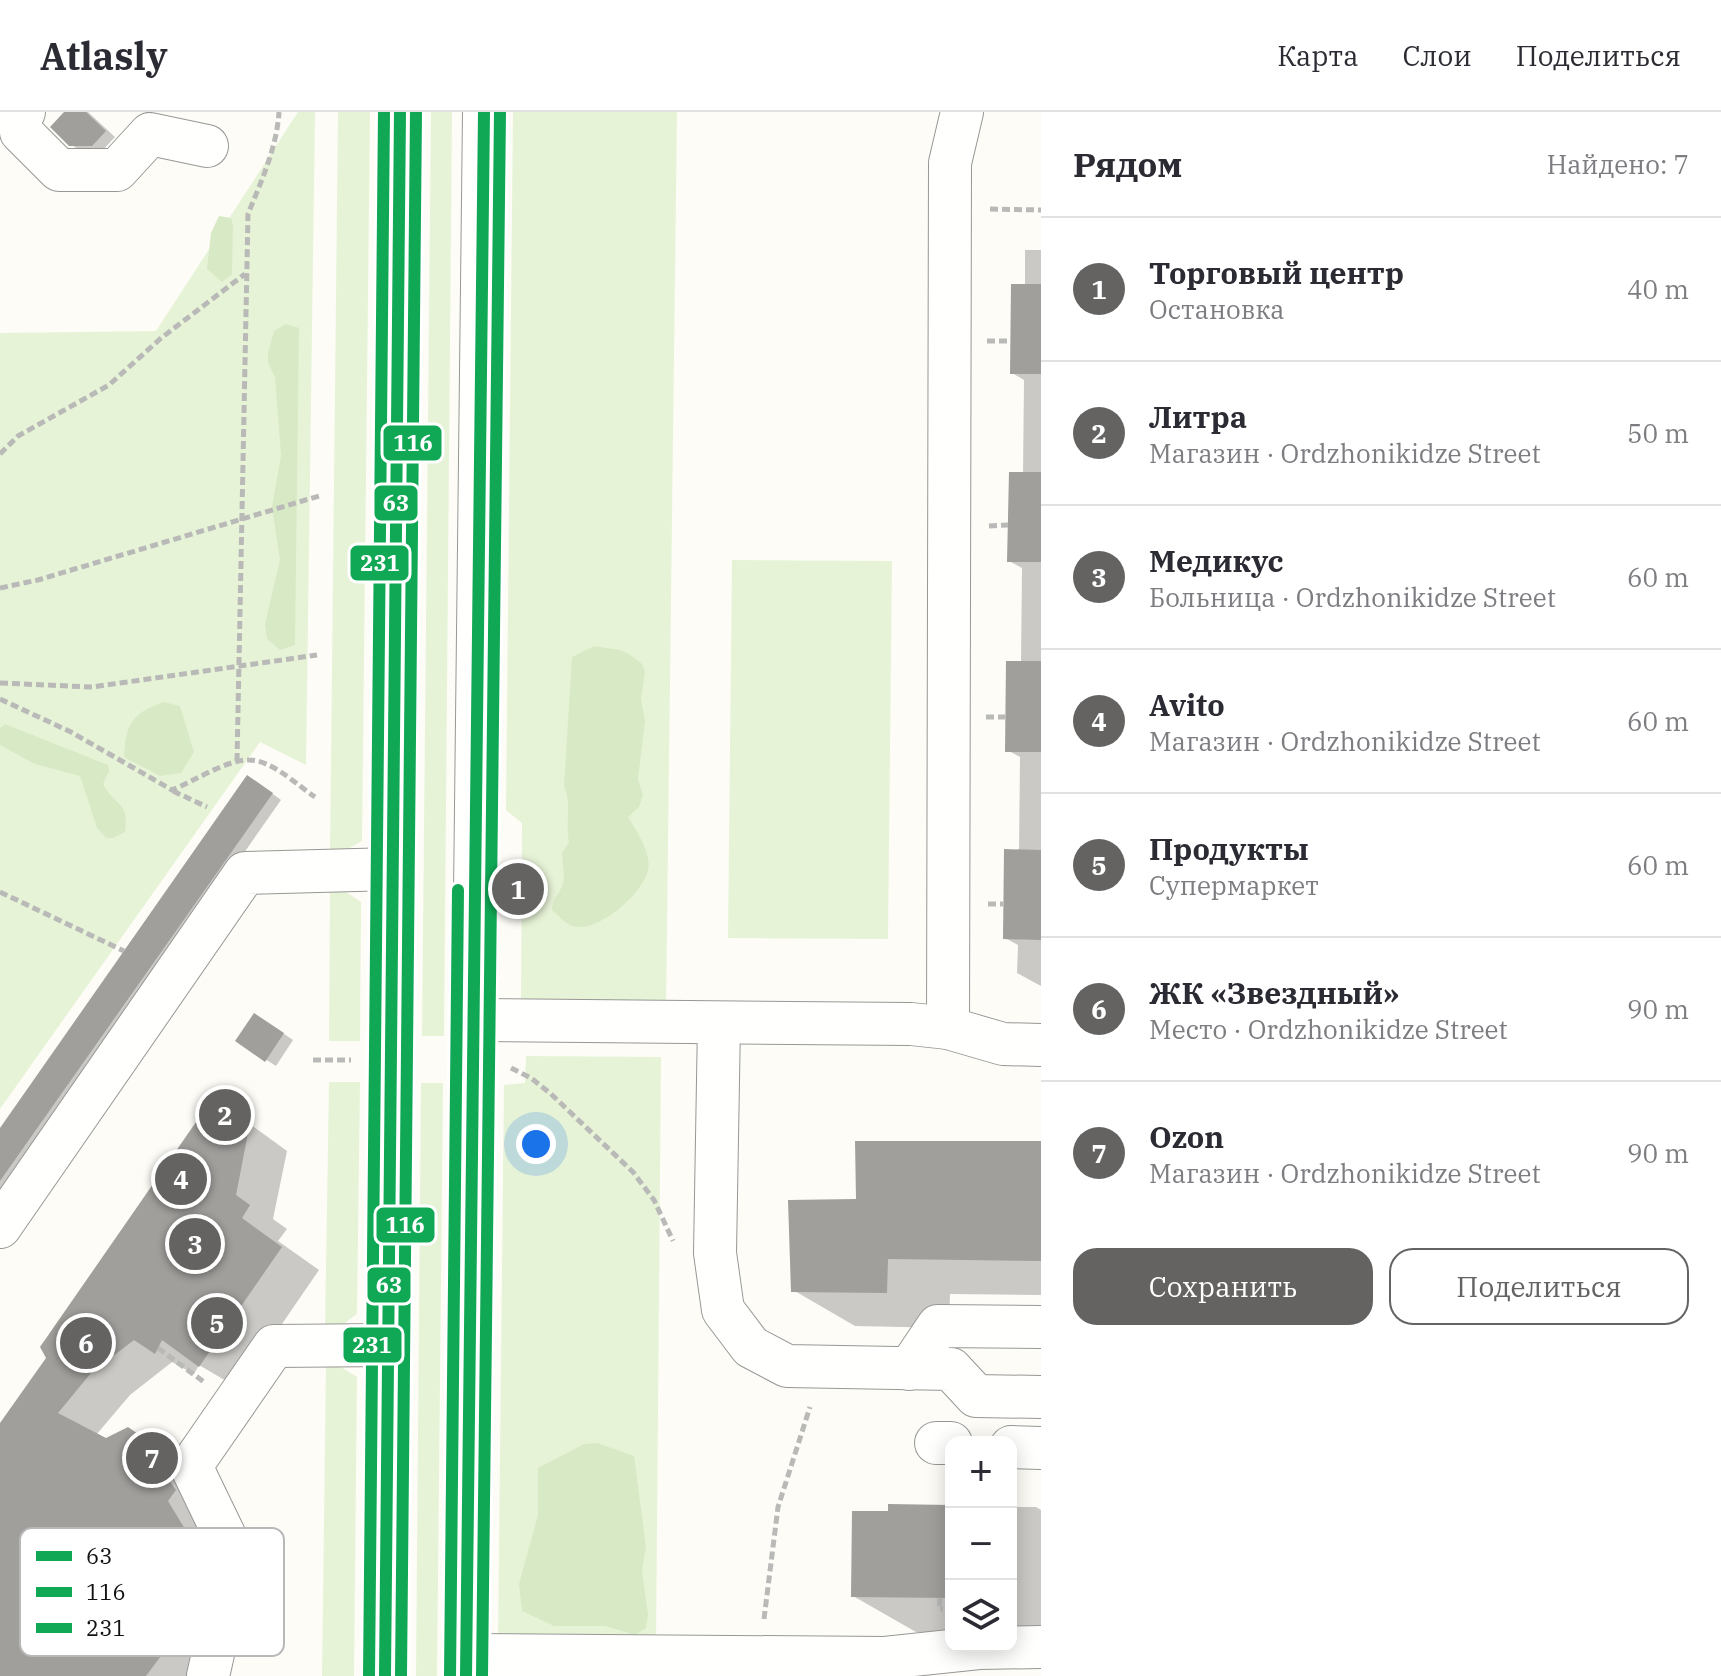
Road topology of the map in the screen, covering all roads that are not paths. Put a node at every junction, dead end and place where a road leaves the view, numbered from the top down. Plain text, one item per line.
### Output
1 (0, 112) edge
2 (9, 112) edge
3 (24, 112) edge
4 (400, 112) edge
5 (484, 112) edge
6 (962, 112) edge
7 (138, 123) edge
8 (207, 146) dead end
9 (393, 869) junction
10 (472, 1020) junction
11 (719, 1023) junction
12 (948, 1028) junction
13 (1041, 1045) edge
14 (0, 1227) edge
15 (1041, 1327) edge
16 (387, 1345) junction
17 (909, 1369) junction
18 (1041, 1397) edge
19 (1017, 1447) edge
20 (1041, 1448) edge
21 (221, 1528) edge
22 (1041, 1647) edge
23 (213, 1656) edge
24 (466, 1666) edge
25 (208, 1676) edge
26 (385, 1676) edge

1 - 2 street
3 - 7 street
4 - 9 street
5 - 10 street
6 - 12 street
7 - 8 street
9 - 14 street
9 - 16 street
10 - 11 street
10 - 24 street
11 - 12 street
11 - 17 street
12 - 13 street
15 - 17 street
16 - 21 street
16 - 26 street
17 - 18 street
19 - 20 street
22 - 24 street
23 - 25 street

